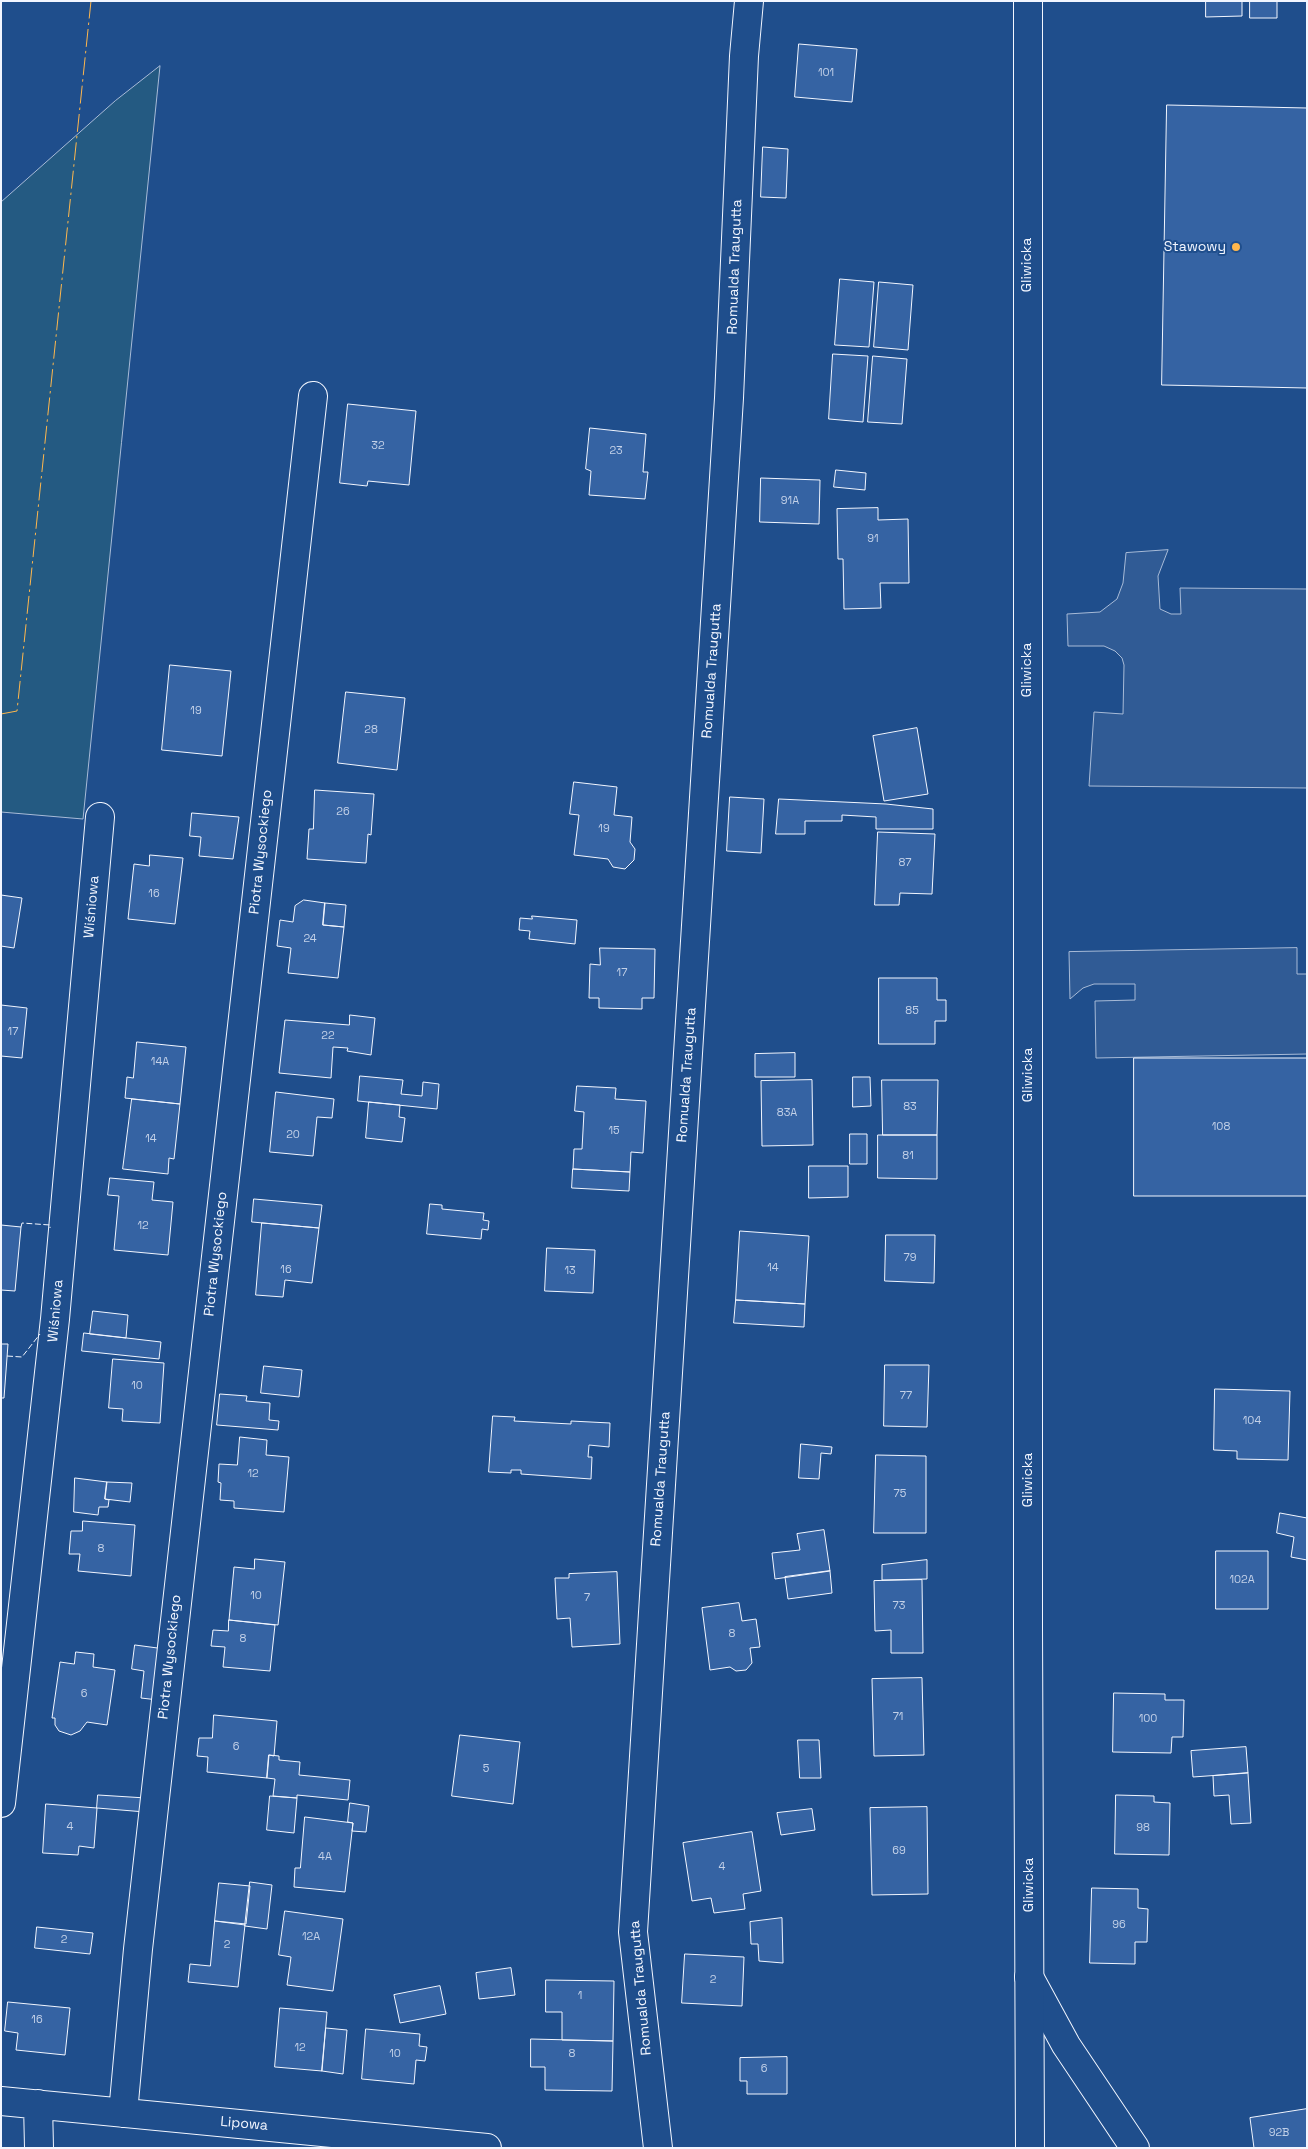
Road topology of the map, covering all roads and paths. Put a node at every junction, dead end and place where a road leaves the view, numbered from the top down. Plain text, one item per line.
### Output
1 (749, 1) edge
2 (1028, 1) edge
3 (313, 396) dead end
4 (100, 817) dead end
5 (1, 1803) edge
6 (1029, 1977) junction
7 (1, 2101) edge
8 (38, 2104) junction
9 (123, 2113) junction
10 (39, 2148) edge
11 (486, 2148) edge
12 (658, 2148) edge
13 (1030, 2148) edge
14 (1135, 2148) edge

1 - 12 street, Romualda Traugutta
2 - 6 street, Gliwicka
3 - 9 street, Piotra Wysockiego
4 - 5 street, Wiśniowa
6 - 13 street, Gliwicka
6 - 14 street
7 - 8 street, Lipowa
8 - 9 street, Lipowa
8 - 10 street
9 - 11 street, Lipowa

